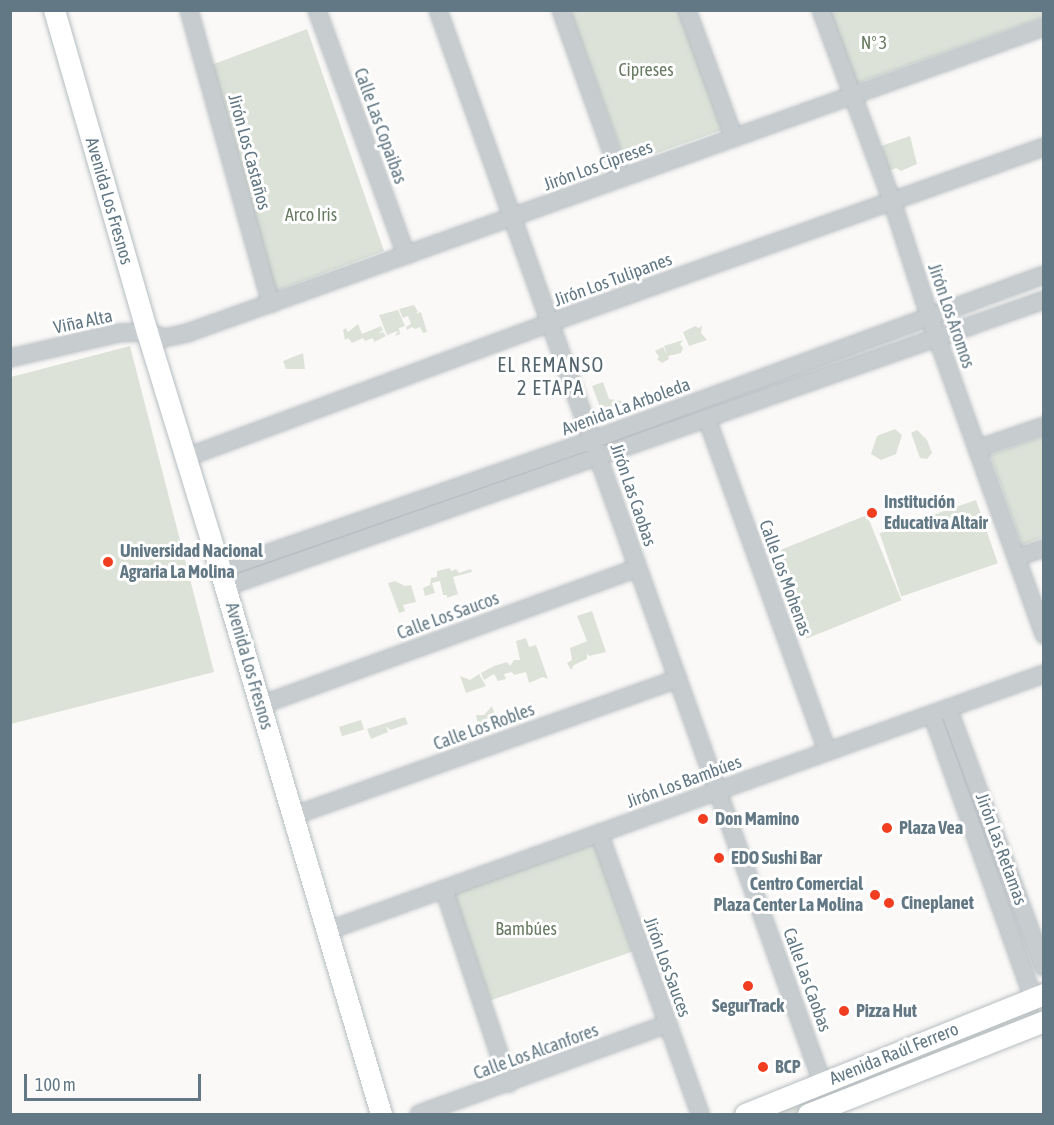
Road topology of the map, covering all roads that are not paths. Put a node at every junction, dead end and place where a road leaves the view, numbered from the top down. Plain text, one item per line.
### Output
1 (54, 10) edge
2 (66, 10) edge
3 (189, 10) edge
4 (317, 10) edge
5 (438, 10) edge
6 (561, 10) edge
7 (687, 10) edge
8 (821, 10) edge
9 (1044, 27) edge
10 (853, 96) junction
11 (734, 138) junction
12 (1044, 147) edge
13 (621, 178) junction
14 (892, 201) junction
15 (514, 217) junction
16 (406, 255) junction
17 (1044, 274) edge
18 (1044, 300) edge
19 (271, 304) junction
20 (929, 315) junction
21 (552, 322) junction
22 (155, 335) junction
23 (938, 338) junction
24 (10, 358) edge
25 (707, 419) junction
26 (1044, 426) edge
27 (593, 440) junction
28 (977, 449) junction
29 (198, 453) junction
30 (599, 458) junction
31 (1044, 548) edge
32 (1017, 557) junction
33 (638, 568) junction
34 (229, 577) junction
35 (1044, 635) edge
36 (1044, 674) edge
37 (678, 679) junction
38 (272, 701) junction
39 (948, 708) junction
40 (932, 714) junction
41 (826, 750) junction
42 (718, 790) junction
43 (304, 812) junction
44 (599, 833) junction
45 (444, 889) junction
46 (338, 927) junction
47 (1044, 967) edge
48 (1038, 996) edge
49 (1044, 1020) edge
50 (667, 1024) junction
51 (822, 1082) junction
52 (509, 1083) junction
53 (756, 1112) edge
54 (381, 1114) edge
55 (393, 1114) edge
56 (418, 1114) edge
57 (700, 1114) edge
58 (808, 1114) edge

1 - 22 main road, Avenida Los Fresnos
2 - 22 main road, Avenida Los Fresnos
3 - 19 street, Jirón Los Castaños
4 - 16 street, Calle Las Copaibas
5 - 15 street, Jirón Las Caobas
6 - 13 street
7 - 11 street
8 - 10 street, Jirón Los Aromos
9 - 10 street, Jirón Los Cipreses
10 - 11 street, Jirón Los Cipreses
10 - 14 street, Jirón Los Aromos
11 - 13 street, Jirón Los Cipreses
12 - 14 street, Jirón Los Tulipanes
13 - 15 street, Jirón Los Cipreses
14 - 20 street, Jirón Los Aromos
14 - 21 street, Jirón Los Tulipanes
15 - 16 street, Jirón Los Cipreses
15 - 21 street, Jirón Las Caobas
16 - 19 street, Jirón Los Cipreses
17 - 20 street, Avenida La Arboleda
18 - 23 street
19 - 22 street, Jirón Los Cipreses
20 - 23 street, Jirón Los Aromos
20 - 27 street, Avenida La Arboleda
21 - 27 street, Jirón Las Caobas
21 - 29 street, Jirón Los Tulipanes
22 - 24 street, Viña Alta
22 - 29 main road, Avenida Los Fresnos
22 - 34 main road, Avenida Los Fresnos
23 - 25 street
23 - 28 street, Jirón Los Aromos
25 - 30 street
25 - 41 street, Calle Los Mohenas
26 - 28 street
27 - 30 street, Jirón Las Caobas
27 - 34 street, Avenida La Arboleda
28 - 32 street, Jirón Los Aromos
29 - 34 main road, Avenida Los Fresnos
30 - 33 street, Jirón Las Caobas
30 - 34 street
31 - 32 street
32 - 35 street, Jirón Los Aromos
33 - 37 street, Jirón Las Caobas
33 - 38 street, Calle Los Saucos
34 - 38 main road, Avenida Los Fresnos
34 - 54 main road, Avenida Los Fresnos
36 - 39 street, Jirón Los Bambúes
37 - 42 street, Jirón Las Caobas
37 - 43 street, Calle Los Robles
38 - 43 main road, Avenida Los Fresnos
39 - 40 street, Jirón Los Bambúes
39 - 47 street, Jirón Las Retamas
40 - 41 street, Jirón Los Bambúes
40 - 48 street, Jirón Las Retamas
41 - 42 street, Jirón Los Bambúes
42 - 44 street, Jirón Los Bambúes
42 - 51 street, Calle Las Caobas
43 - 46 main road, Avenida Los Fresnos
44 - 45 street, Jirón Los Bambúes
44 - 50 street, Jirón Los Sauces
45 - 46 street, Jirón Los Bambúes
45 - 52 street
46 - 55 main road, Avenida Los Fresnos
48 - 51 main road, Avenida Raúl Ferrero
49 - 58 main road, Avenida Raúl Ferrero
50 - 52 street, Calle Los Alcanfores
50 - 57 street, Jirón Los Sauces
51 - 53 main road, Avenida Raúl Ferrero
52 - 56 street, Calle Los Alcanfores

